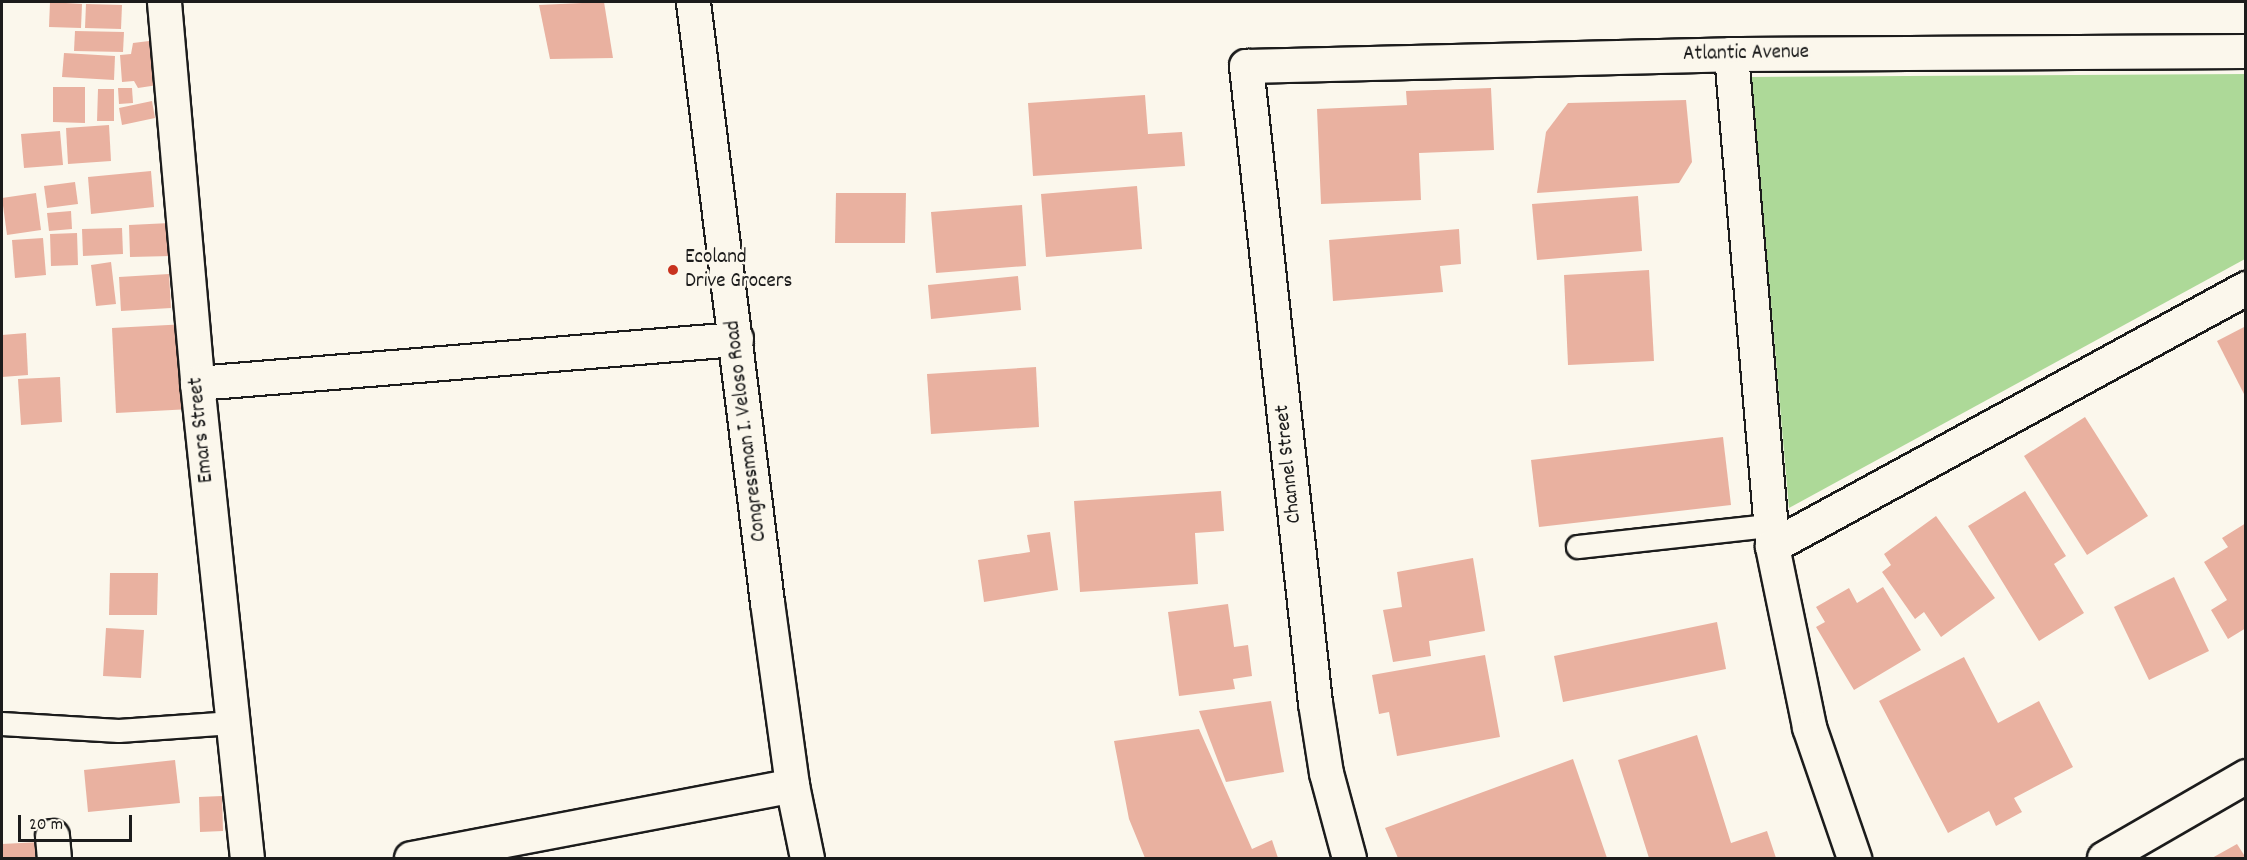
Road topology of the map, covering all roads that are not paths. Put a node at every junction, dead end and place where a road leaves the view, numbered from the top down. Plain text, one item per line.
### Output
1 (164, 2) edge
2 (693, 2) edge
3 (2246, 51) edge
4 (1731, 54) junction
5 (1246, 66) joint
6 (2246, 288) edge
7 (736, 339) junction
8 (197, 382) junction
9 (1771, 536) junction
10 (1578, 547) dead end
11 (233, 723) junction
12 (2, 724) edge
13 (2246, 776) edge
14 (792, 785) junction
15 (247, 858) edge
16 (411, 858) edge
17 (807, 858) edge
18 (1349, 858) edge
19 (1854, 858) edge
20 (2104, 858) edge

1 - 8 street, Emars Street
2 - 7 street, Congressman I. Veloso Road
3 - 4 street, Atlantic Avenue
4 - 5 street, Atlantic Avenue
4 - 9 street
5 - 18 street, Channel Street
6 - 9 street
7 - 8 street
7 - 14 street, Congressman I. Veloso Road
8 - 11 street, Emars Street
9 - 10 lane
9 - 19 street
11 - 12 lane
11 - 15 street, Emars Street
13 - 20 street
14 - 16 street
14 - 17 street, Congressman I. Veloso Road

